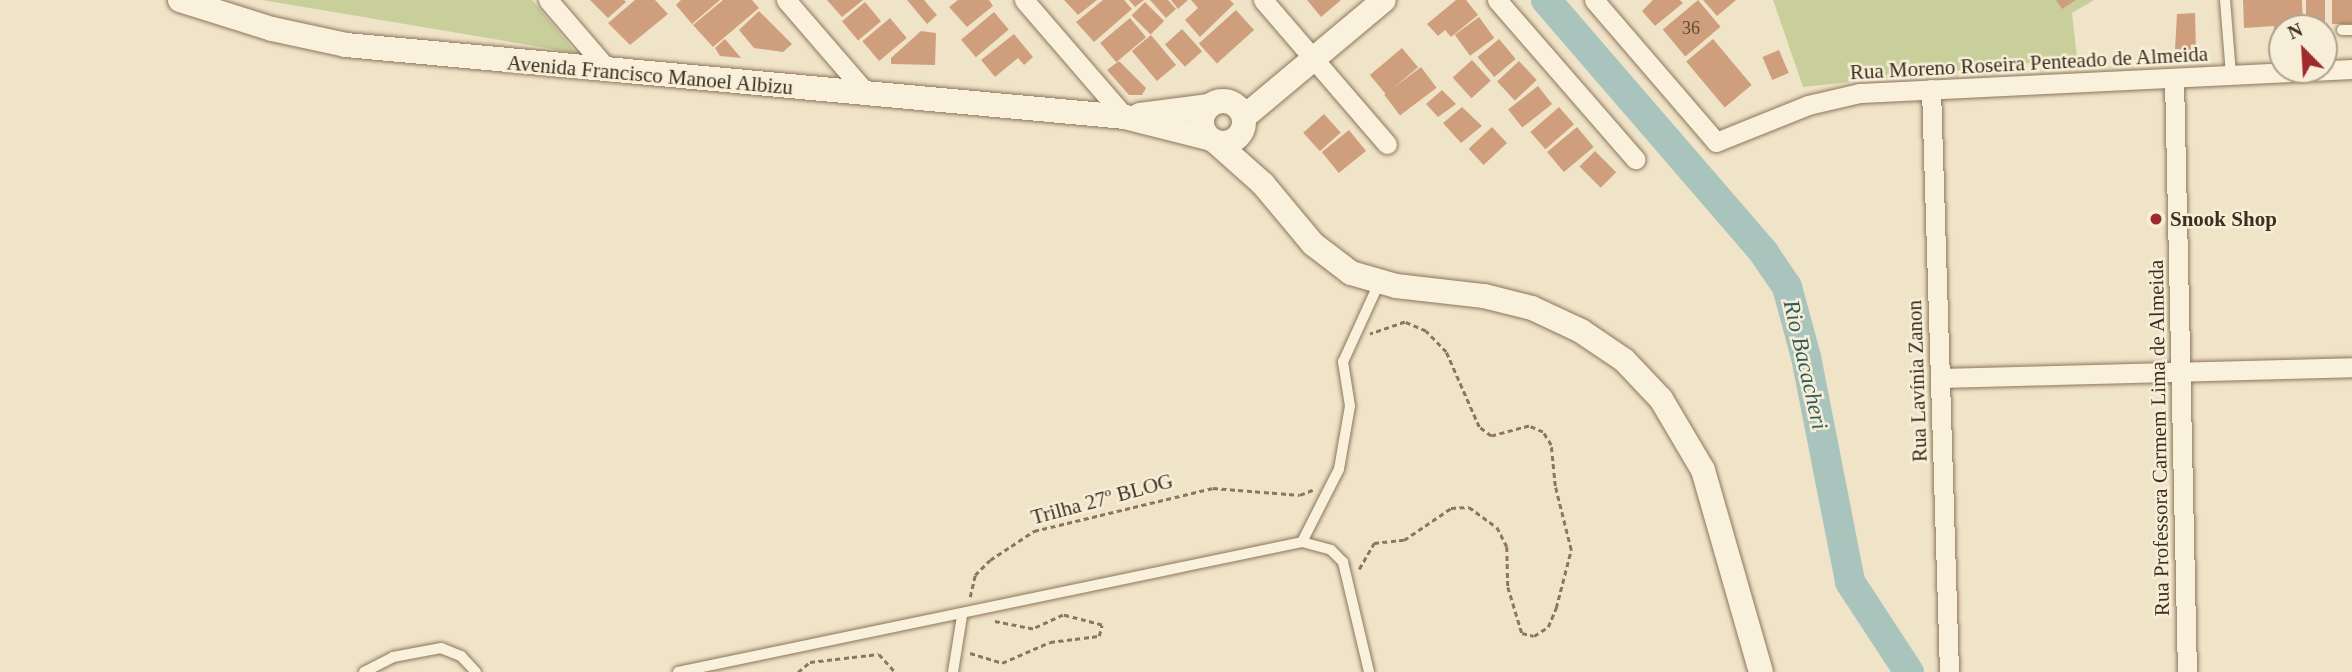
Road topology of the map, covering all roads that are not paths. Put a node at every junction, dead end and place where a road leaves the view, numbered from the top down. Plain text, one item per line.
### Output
1 (548, 0) edge
2 (786, 0) edge
3 (1024, 0) edge
4 (1263, 0) edge
5 (1384, 0) edge
6 (1497, 0) edge
7 (1594, 0) edge
8 (2225, 0) edge
9 (194, 2) edge
10 (1314, 59) junction
11 (2352, 69) edge
12 (609, 71) junction
13 (2231, 75) junction
14 (2174, 78) junction
15 (1931, 89) junction
16 (867, 94) junction
17 (1217, 104) junction
18 (1125, 117) junction
19 (1244, 123) junction
20 (1212, 140) junction
21 (1387, 144) dead end
22 (1635, 159) dead end
23 (1263, 184) junction
24 (1379, 283) junction
25 (2352, 367) edge
26 (2180, 371) junction
27 (1940, 377) junction
28 (1302, 542) junction
29 (962, 616) junction
30 (954, 667) edge
31 (364, 672) edge
32 (476, 672) edge
33 (678, 672) edge
34 (1369, 672) edge
35 (1761, 672) edge
36 (1949, 672) edge
37 (2187, 672) edge

1 - 12 street
2 - 16 street
3 - 18 street
4 - 10 street
5 - 10 street, Avenida Francisco Manoel Albizu
6 - 22 street
7 - 15 street, Rua Moreno Roseira Penteado de Almeida
8 - 13 lane
9 - 12 street, Avenida Francisco Manoel Albizu
10 - 17 street, Avenida Francisco Manoel Albizu
10 - 19 street, Avenida Francisco Manoel Albizu
10 - 21 street
11 - 13 street, Rua Moreno Roseira Penteado de Almeida
12 - 16 street, Avenida Francisco Manoel Albizu
13 - 14 street, Rua Moreno Roseira Penteado de Almeida
14 - 15 street, Rua Moreno Roseira Penteado de Almeida
14 - 26 street, Rua Professora Carmem Lima de Almeida
15 - 27 street, Rua Lavínia Zanon
16 - 18 street, Avenida Francisco Manoel Albizu
17 - 18 street, Avenida Francisco Manoel Albizu
17 - 19 street
17 - 20 street
18 - 20 street, Avenida Francisco Manoel Albizu
19 - 20 street
19 - 23 street
20 - 23 street
23 - 24 street
24 - 28 lane
24 - 35 street
25 - 26 street
26 - 27 street
26 - 37 street, Rua Professora Carmem Lima de Almeida
27 - 36 street, Rua Lavínia Zanon
28 - 29 lane
28 - 34 lane
29 - 30 lane
29 - 33 lane
31 - 32 lane

